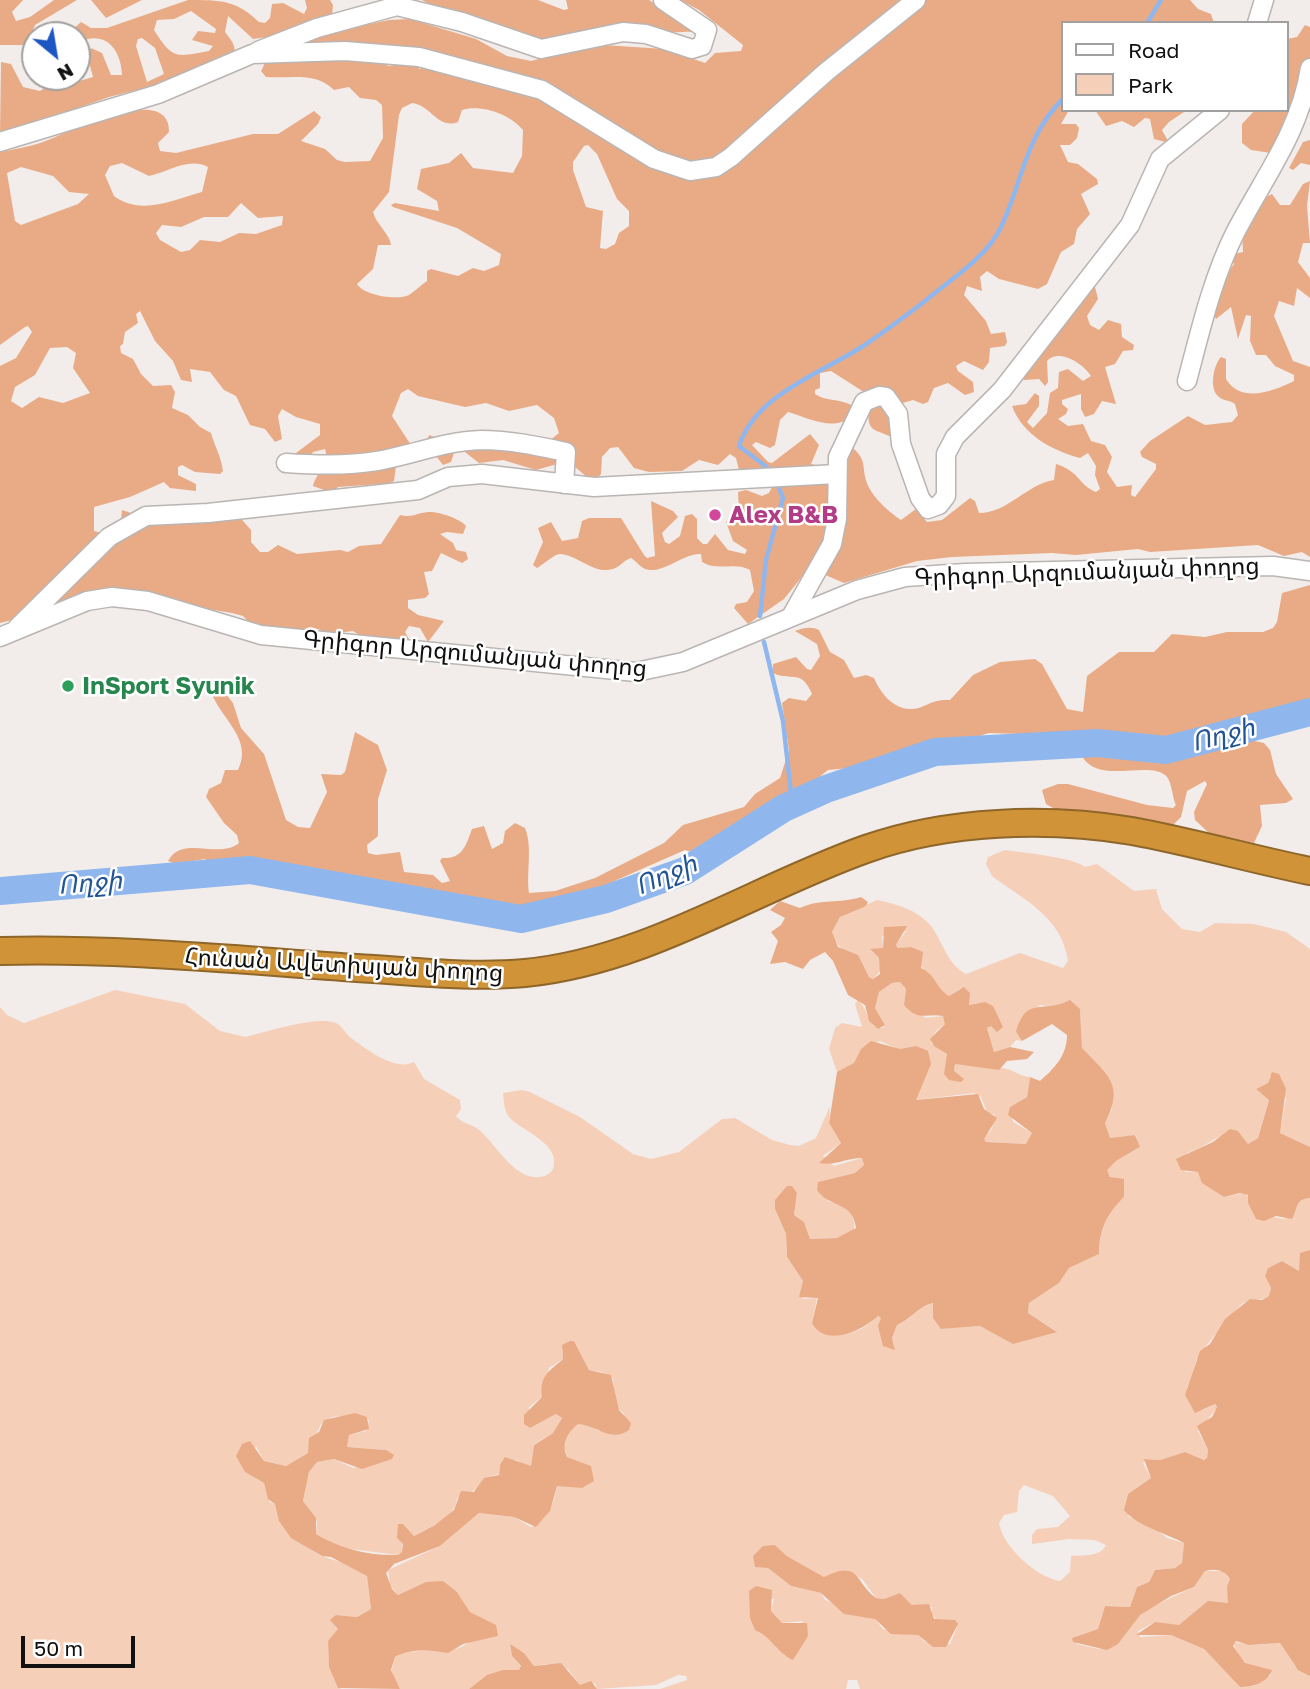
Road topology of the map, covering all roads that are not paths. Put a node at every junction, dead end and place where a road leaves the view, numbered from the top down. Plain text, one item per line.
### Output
1 (663, 0) edge
2 (916, 0) edge
3 (1264, 0) edge
4 (1258, 21) edge
5 (251, 54) junction
6 (1310, 68) edge
7 (1218, 112) edge
8 (0, 142) edge
9 (1187, 381) dead end
10 (286, 463) dead end
11 (837, 474) junction
12 (564, 484) junction
13 (1310, 571) edge
14 (792, 615) junction
15 (6, 635) edge
16 (1310, 871) edge
17 (0, 951) edge

1 - 5 street
2 - 5 street
3 - 4 street
5 - 8 street
6 - 9 street
7 - 11 street
10 - 12 street
11 - 12 street
11 - 14 street
12 - 15 street
13 - 14 street, Գրիգոր Արզումանյան փողոց
14 - 15 street, Գրիգոր Արզումանյան փողոց
16 - 17 highway, Հունան Ավետիսյան փողոց

